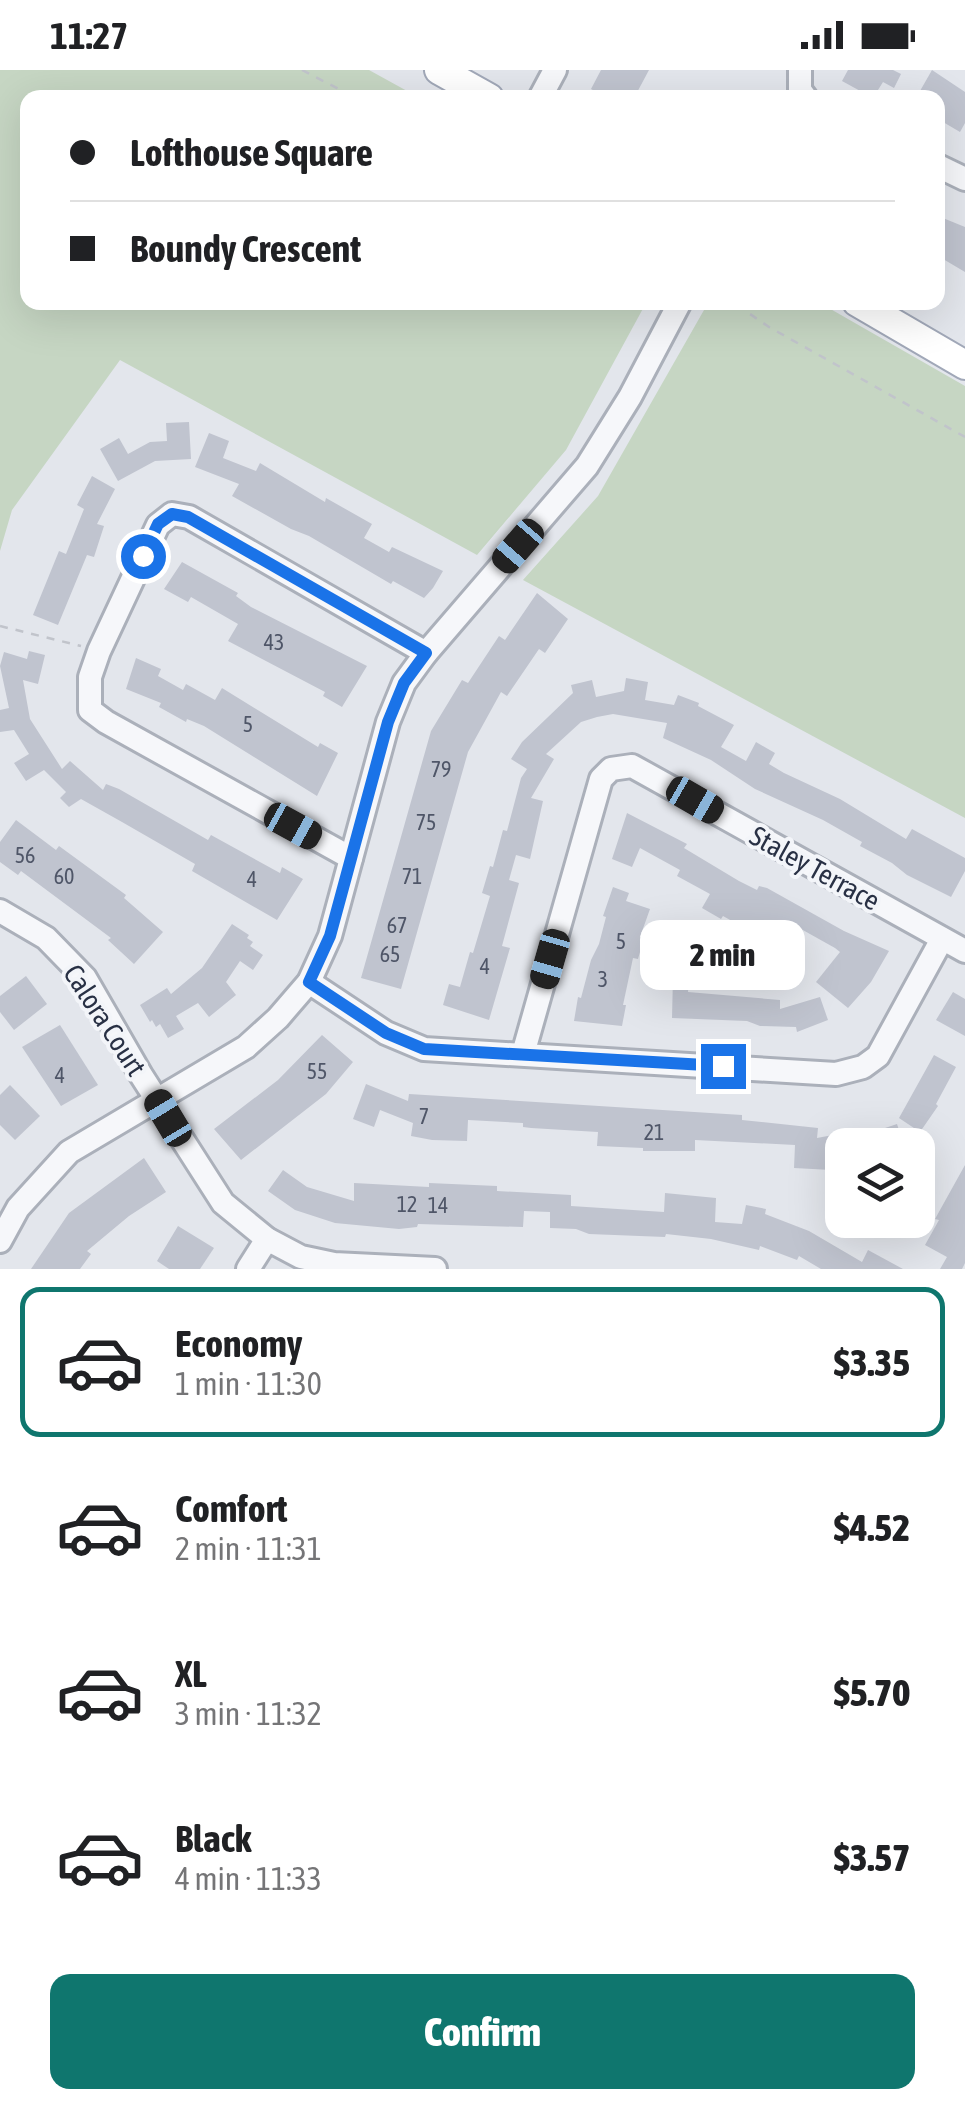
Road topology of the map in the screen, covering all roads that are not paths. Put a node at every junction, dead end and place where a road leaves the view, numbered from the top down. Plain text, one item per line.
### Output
1 (440, 70) edge
2 (475, 90) edge
3 (676, 310) edge
4 (870, 310) edge
5 (965, 364) edge
6 (426, 653) junction
7 (351, 858) junction
8 (0, 911) edge
9 (942, 940) junction
10 (965, 952) edge
11 (309, 982) junction
12 (523, 1054) junction
13 (158, 1100) junction
14 (0, 1240) edge
15 (266, 1240) junction
16 (248, 1269) edge
17 (435, 1269) edge

1 - 2 main road
3 - 6 street
4 - 5 main road
6 - 7 street
6 - 7 street
7 - 11 street
8 - 13 street, Calora Court
9 - 10 street, Staley Terrace
9 - 12 street
9 - 12 street, Staley Terrace
11 - 12 street
11 - 13 street
13 - 14 street
13 - 15 street, Calora Court
15 - 16 street
15 - 17 street, Calora Court

